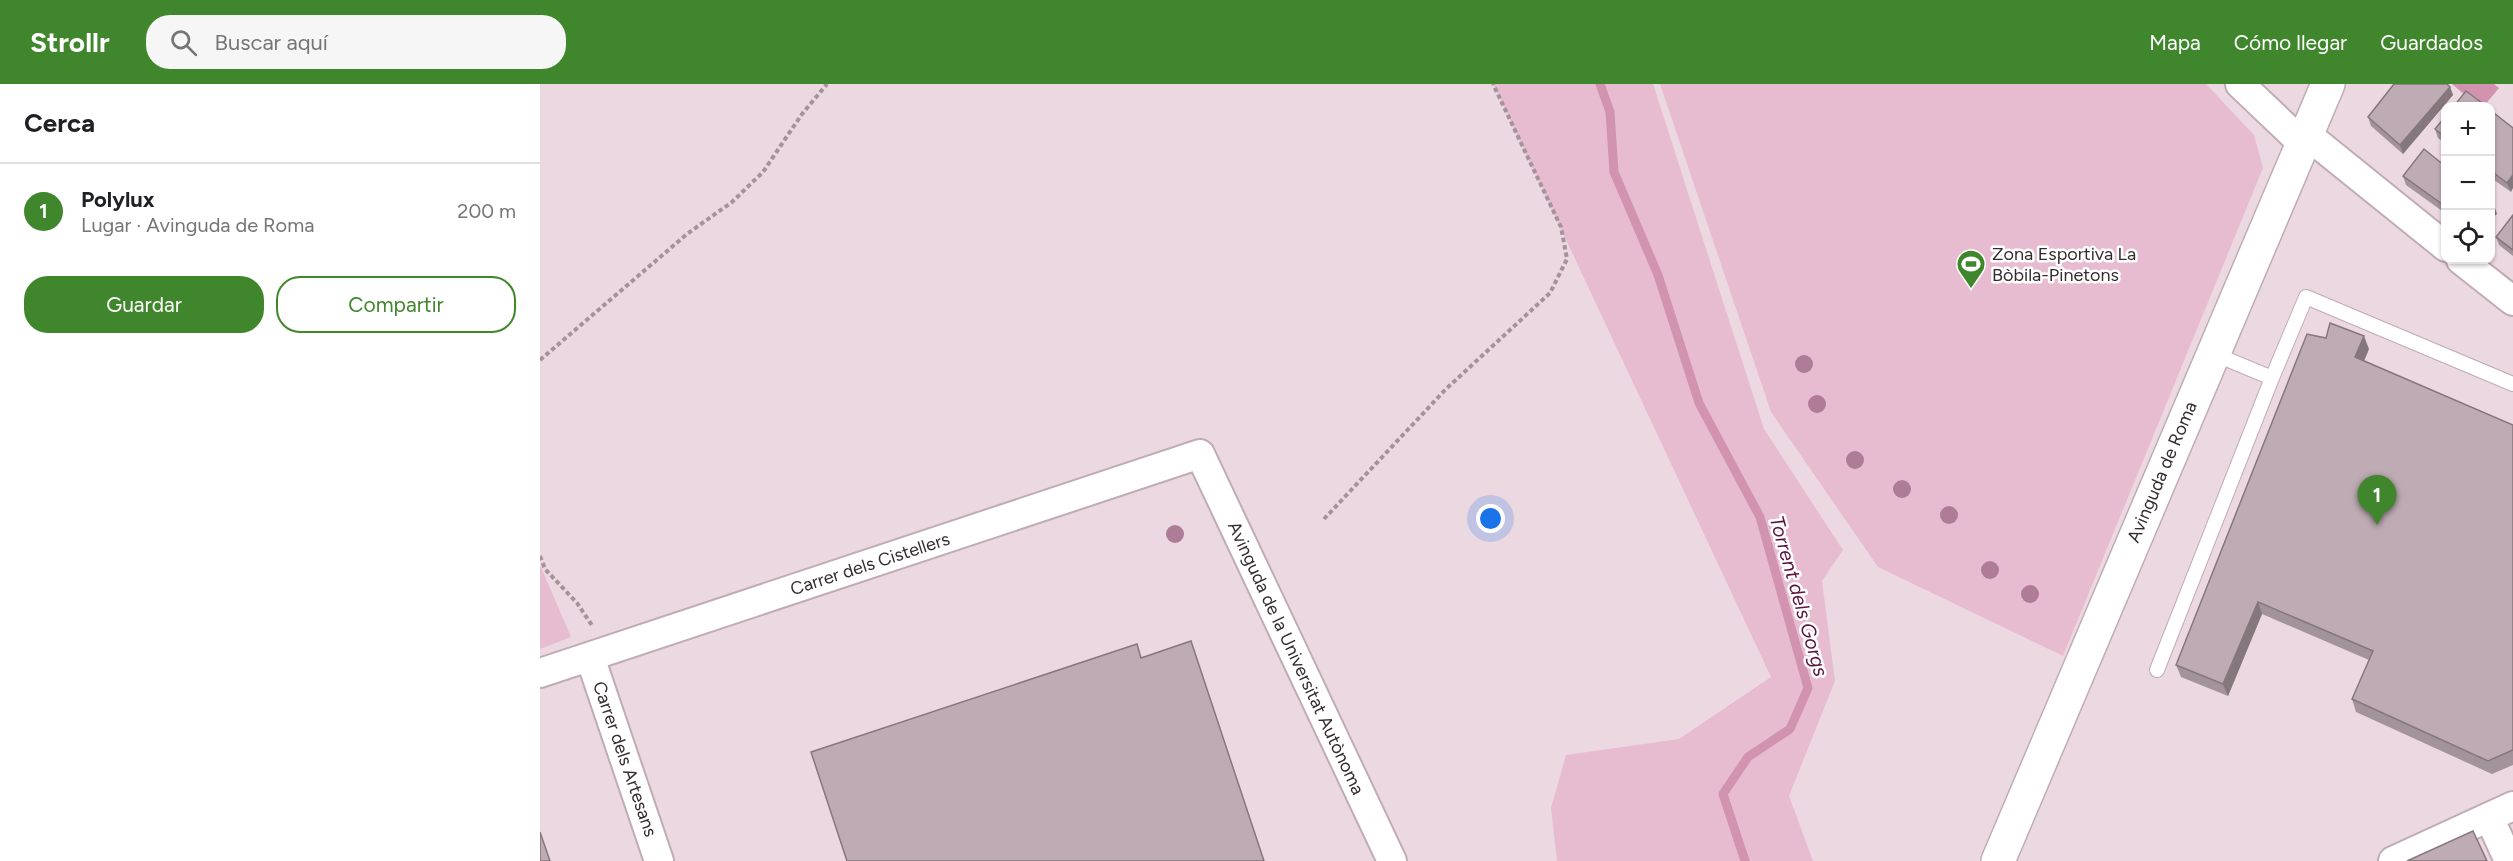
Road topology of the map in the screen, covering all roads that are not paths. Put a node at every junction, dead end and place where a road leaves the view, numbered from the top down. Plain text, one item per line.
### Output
1 (2240, 84) edge
2 (2328, 84) edge
3 (2304, 138) junction
4 (2441, 244) edge
5 (2466, 264) edge
6 (2513, 301) edge
7 (2212, 354) junction
8 (2272, 378) junction
9 (2513, 384) edge
10 (1200, 454) joint
11 (590, 657) junction
12 (2157, 670) dead end
13 (540, 673) edge
14 (2501, 812) edge
15 (659, 861) edge
16 (1392, 861) edge
17 (1998, 861) edge
18 (2393, 861) edge
19 (2509, 861) edge

1 - 3 street
2 - 3 street, Avinguda de Roma
3 - 4 street
3 - 7 street, Avinguda de Roma
5 - 6 street
7 - 8 lane
7 - 17 street, Avinguda de Roma
8 - 9 lane
8 - 12 lane
10 - 11 street, Carrer dels Cistellers
10 - 16 street, Avinguda de la Universitat Autònoma
11 - 13 street, Carrer dels Cistellers
11 - 15 street, Carrer dels Artesans
14 - 18 street
14 - 19 street

